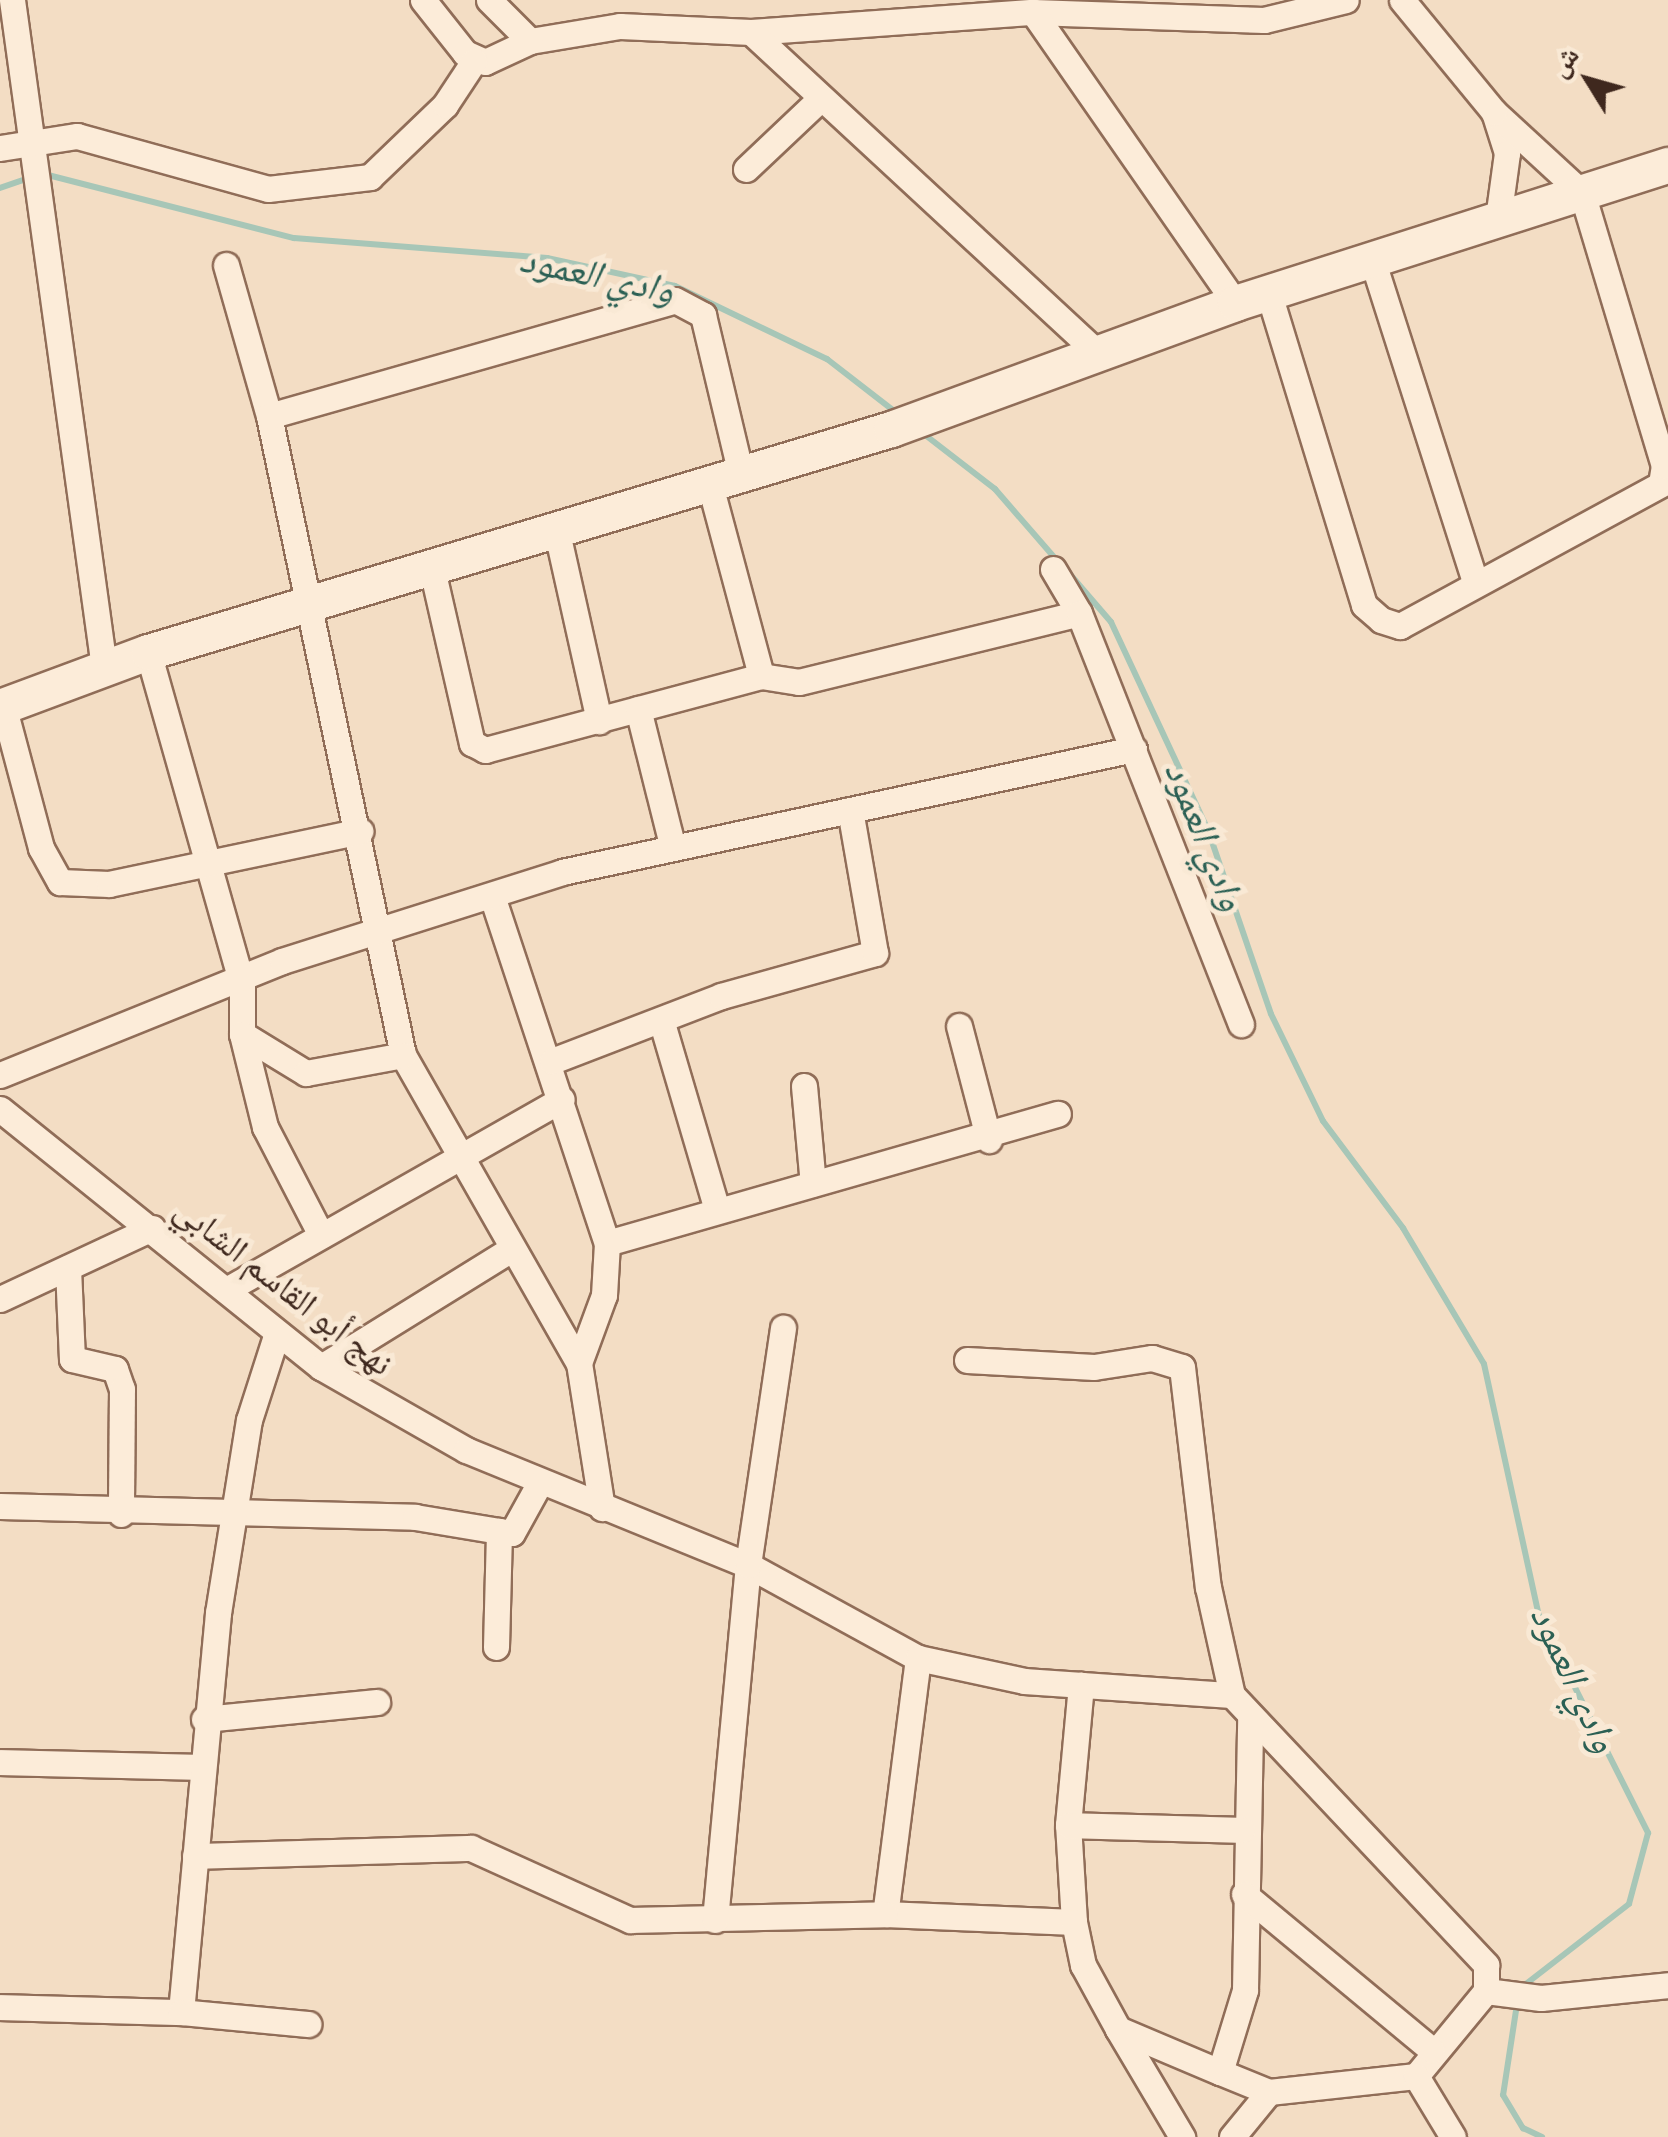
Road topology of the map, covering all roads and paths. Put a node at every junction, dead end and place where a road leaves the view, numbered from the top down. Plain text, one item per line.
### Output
1 (12, 0) edge
2 (422, 0) edge
3 (489, 0) edge
4 (1346, 0) edge
5 (1402, 0) edge
6 (970, 8) edge
7 (798, 12) edge
8 (1032, 12) junction
9 (751, 32) junction
10 (530, 41) junction
11 (474, 61) junction
12 (820, 99) junction
13 (1494, 112) junction
14 (17, 145) edge
15 (1668, 165) edge
16 (746, 169) dead end
17 (1582, 192) junction
18 (1498, 219) junction
19 (1373, 262) junction
20 (226, 266) dead end
21 (1269, 294) junction
22 (1235, 303) junction
23 (1101, 356) junction
24 (269, 416) junction
25 (726, 480) junction
26 (556, 528) junction
27 (432, 569) junction
28 (1053, 569) dead end
29 (1475, 581) junction
30 (304, 604) junction
31 (1079, 613) junction
32 (148, 652) junction
33 (104, 667) junction
34 (761, 676) junction
35 (1, 706) edge
36 (638, 709) junction
37 (599, 721) junction
38 (1134, 748) junction
39 (850, 810) junction
40 (360, 831) junction
41 (672, 848) junction
42 (207, 864) junction
43 (492, 896) junction
44 (378, 935) junction
45 (242, 984) junction
46 (662, 1023) junction
47 (1241, 1024) dead end
48 (959, 1026) dead end
49 (242, 1034) junction
50 (403, 1055) junction
51 (552, 1061) junction
52 (0, 1075) edge
53 (804, 1086) dead end
54 (562, 1099) junction
55 (0, 1109) edge
56 (1058, 1114) dead end
57 (989, 1140) junction
58 (458, 1161) junction
59 (813, 1184) junction
60 (717, 1210) junction
61 (152, 1228) junction
62 (321, 1235) junction
63 (607, 1242) junction
64 (508, 1251) junction
65 (68, 1268) junction
66 (226, 1290) junction
67 (0, 1299) edge
68 (782, 1328) dead end
69 (276, 1333) junction
70 (967, 1360) dead end
71 (580, 1363) junction
72 (321, 1367) junction
73 (538, 1484) junction
74 (0, 1506) edge
75 (602, 1508) junction
76 (121, 1514) junction
77 (232, 1518) junction
78 (499, 1531) junction
79 (748, 1565) junction
80 (496, 1647) dead end
81 (918, 1658) junction
82 (1081, 1686) junction
83 (1232, 1695) junction
84 (377, 1702) dead end
85 (1250, 1718) junction
86 (204, 1719) junction
87 (0, 1762) edge
88 (201, 1767) junction
89 (1068, 1825) junction
90 (1242, 1830) junction
91 (195, 1856) junction
92 (1244, 1894) junction
93 (886, 1914) junction
94 (716, 1920) junction
95 (1074, 1922) junction
96 (1668, 1986) edge
97 (1498, 1993) junction
98 (0, 2007) edge
99 (182, 2012) junction
100 (308, 2024) dead end
101 (1118, 2029) junction
102 (1432, 2050) junction
103 (1220, 2072) junction
104 (1416, 2076) junction
105 (1269, 2092) junction
106 (1182, 2137) edge
107 (1232, 2137) edge
108 (1453, 2137) edge

1 - 14 street
2 - 11 street
3 - 10 street
4 - 8 street
5 - 13 street
6 - 7 street
6 - 8 street
7 - 9 street
8 - 22 street
9 - 10 street
9 - 12 street
10 - 11 street
11 - 14 street
12 - 16 street
12 - 23 street
13 - 17 street
13 - 18 street
14 - 33 street
15 - 17 street
17 - 18 street
17 - 29 street
18 - 19 street
19 - 21 street
19 - 29 street
20 - 24 street
21 - 22 street
21 - 29 street
22 - 23 street
23 - 25 street
24 - 25 street
24 - 30 street
25 - 26 street
25 - 34 street
26 - 27 street
26 - 37 street
27 - 30 street
27 - 37 street
28 - 31 street
30 - 32 street
30 - 40 street
31 - 34 street
31 - 38 street
32 - 33 street
32 - 42 street
33 - 35 street
34 - 36 street
35 - 42 street
36 - 37 street
36 - 41 street
38 - 39 street
38 - 47 street
39 - 41 street
39 - 46 street
40 - 42 street
40 - 44 street
41 - 43 street
42 - 45 street
43 - 44 street
43 - 51 street
44 - 45 street
44 - 50 street
45 - 49 street
45 - 52 street
46 - 51 street
46 - 60 street
48 - 57 street
49 - 50 street
49 - 62 street
50 - 58 street
51 - 54 street
53 - 59 street
54 - 58 street
54 - 63 street
55 - 61 street, نهج أبو القاسم الشابي
56 - 57 street
57 - 59 street
58 - 62 street
58 - 64 street
59 - 60 street
60 - 63 street
61 - 65 street
61 - 66 street, نهج أبو القاسم الشابي
62 - 66 street
63 - 71 street
64 - 71 street
64 - 72 street
65 - 67 street
65 - 76 street
66 - 69 street, نهج أبو القاسم الشابي
68 - 79 street
69 - 72 street, نهج أبو القاسم الشابي
69 - 77 street
70 - 83 street
71 - 75 street
72 - 73 street, نهج أبو القاسم الشابي
73 - 75 street, نهج أبو القاسم الشابي
73 - 78 street
74 - 76 street
75 - 79 street, نهج أبو القاسم الشابي
76 - 77 street
77 - 78 street
77 - 86 street
78 - 80 street
79 - 81 street, نهج أبو القاسم الشابي
79 - 94 street
81 - 82 street, نهج أبو القاسم الشابي
81 - 93 street
82 - 83 street, نهج أبو القاسم الشابي
82 - 89 street
83 - 85 street
84 - 86 street
85 - 90 street
85 - 97 street
86 - 88 street
87 - 88 street
88 - 91 street
89 - 90 street
89 - 95 street
90 - 92 street
91 - 94 street
91 - 99 street
92 - 102 street
92 - 103 street
93 - 94 street
93 - 95 street
95 - 101 street
96 - 97 street
97 - 102 street
98 - 99 street
99 - 100 street
101 - 103 street
101 - 106 street
102 - 104 street
103 - 105 street
104 - 105 street
104 - 108 street
105 - 107 street

